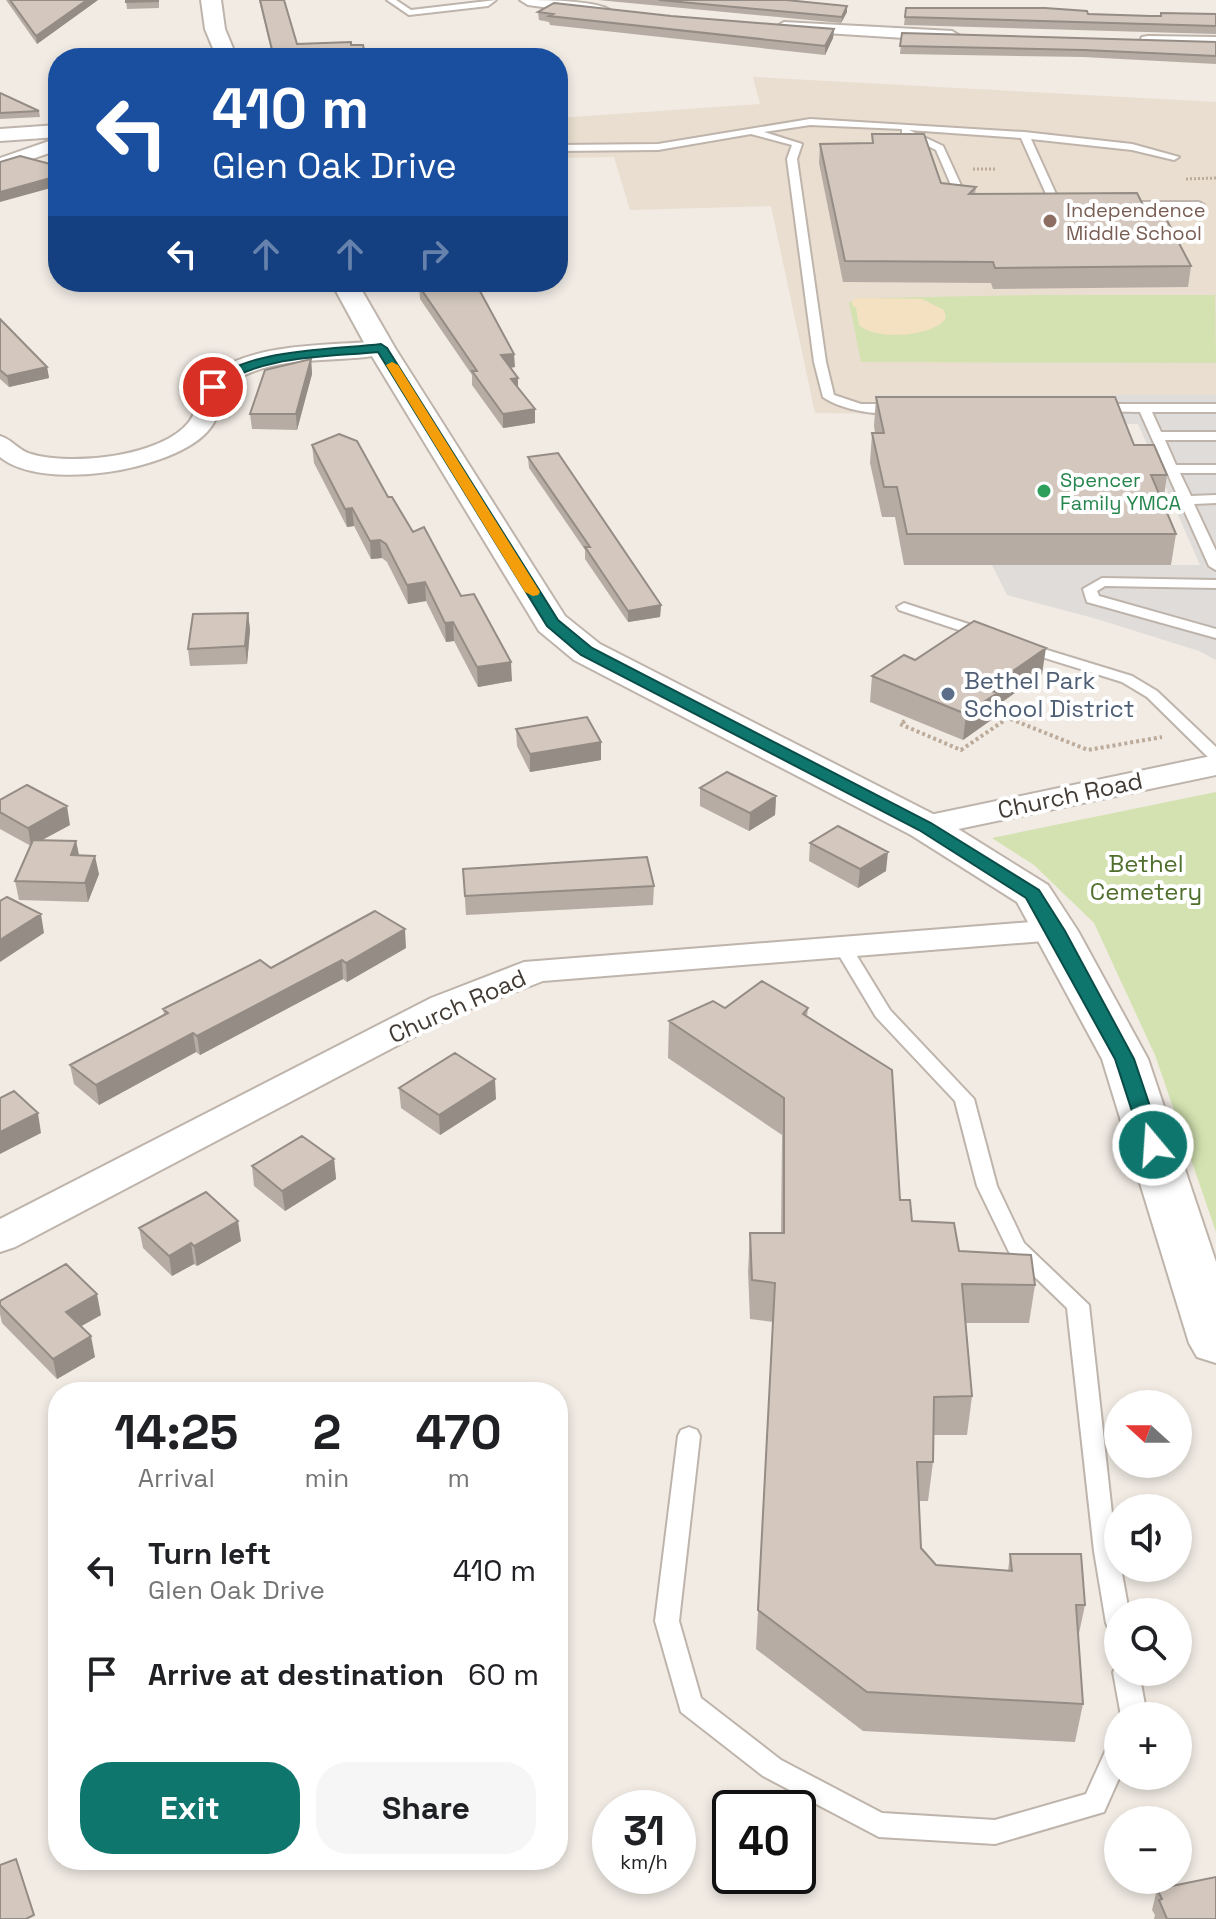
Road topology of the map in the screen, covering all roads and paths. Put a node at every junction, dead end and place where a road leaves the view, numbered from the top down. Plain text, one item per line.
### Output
1 (211, 0) edge
2 (391, 0) edge
3 (492, 0) edge
4 (528, 0) edge
5 (621, 12) edge
6 (767, 26) edge
7 (965, 36) edge
8 (1138, 40) edge
9 (1216, 42) edge
10 (223, 48) edge
11 (887, 126) junction
12 (749, 131) junction
13 (48, 132) edge
14 (0, 135) edge
15 (1024, 135) junction
16 (48, 147) edge
17 (568, 148) edge
18 (1174, 157) dead end
19 (0, 164) edge
20 (969, 169) dead end
21 (996, 169) dead end
22 (1216, 178) edge
23 (1186, 179) dead end
24 (988, 203) edge
25 (1040, 205) edge
26 (1056, 205) junction
27 (1069, 205) edge
28 (1106, 205) edge
29 (1199, 205) dead end
30 (350, 292) edge
31 (381, 348) junction
32 (907, 408) edge
33 (1081, 408) edge
34 (1144, 408) junction
35 (1216, 408) edge
36 (1157, 436) junction
37 (1216, 436) edge
38 (0, 444) edge
39 (1172, 469) junction
40 (1216, 469) edge
41 (1216, 499) edge
42 (1186, 500) junction
43 (1201, 531) junction
44 (1216, 531) edge
45 (1216, 566) edge
46 (1216, 584) edge
47 (904, 607) dead end
48 (1216, 634) edge
49 (905, 721) dead end
50 (1191, 732) junction
51 (1216, 756) edge
52 (1216, 765) edge
53 (925, 826) junction
54 (1056, 931) junction
55 (843, 947) junction
56 (0, 1237) edge
57 (1204, 1260) edge
58 (1216, 1343) edge
59 (689, 1436) dead end
60 (1114, 1598) edge
61 (1104, 1783) edge

1 - 10 street
2 - 3 lane
4 - 5 street
6 - 7 street
8 - 9 street
11 - 12 lane
11 - 15 lane
11 - 24 lane
12 - 17 lane
12 - 32 lane
13 - 14 street
15 - 18 lane
15 - 26 lane
16 - 19 street
20 - 21 path
22 - 23 path
25 - 26 lane
26 - 27 lane
28 - 29 lane
30 - 31 street
31 - 38 street
31 - 53 street
33 - 34 lane
34 - 35 lane
34 - 36 lane
36 - 37 lane
36 - 39 lane
39 - 40 lane
39 - 42 lane
41 - 42 lane
42 - 43 lane
43 - 44 lane
43 - 45 lane
46 - 48 lane
47 - 50 lane
49 - 50 path
50 - 51 lane
52 - 53 street, Church Road
53 - 54 street
54 - 55 street, Church Road
54 - 57 street
55 - 56 street, Church Road
55 - 60 lane
57 - 58 street
59 - 61 lane

